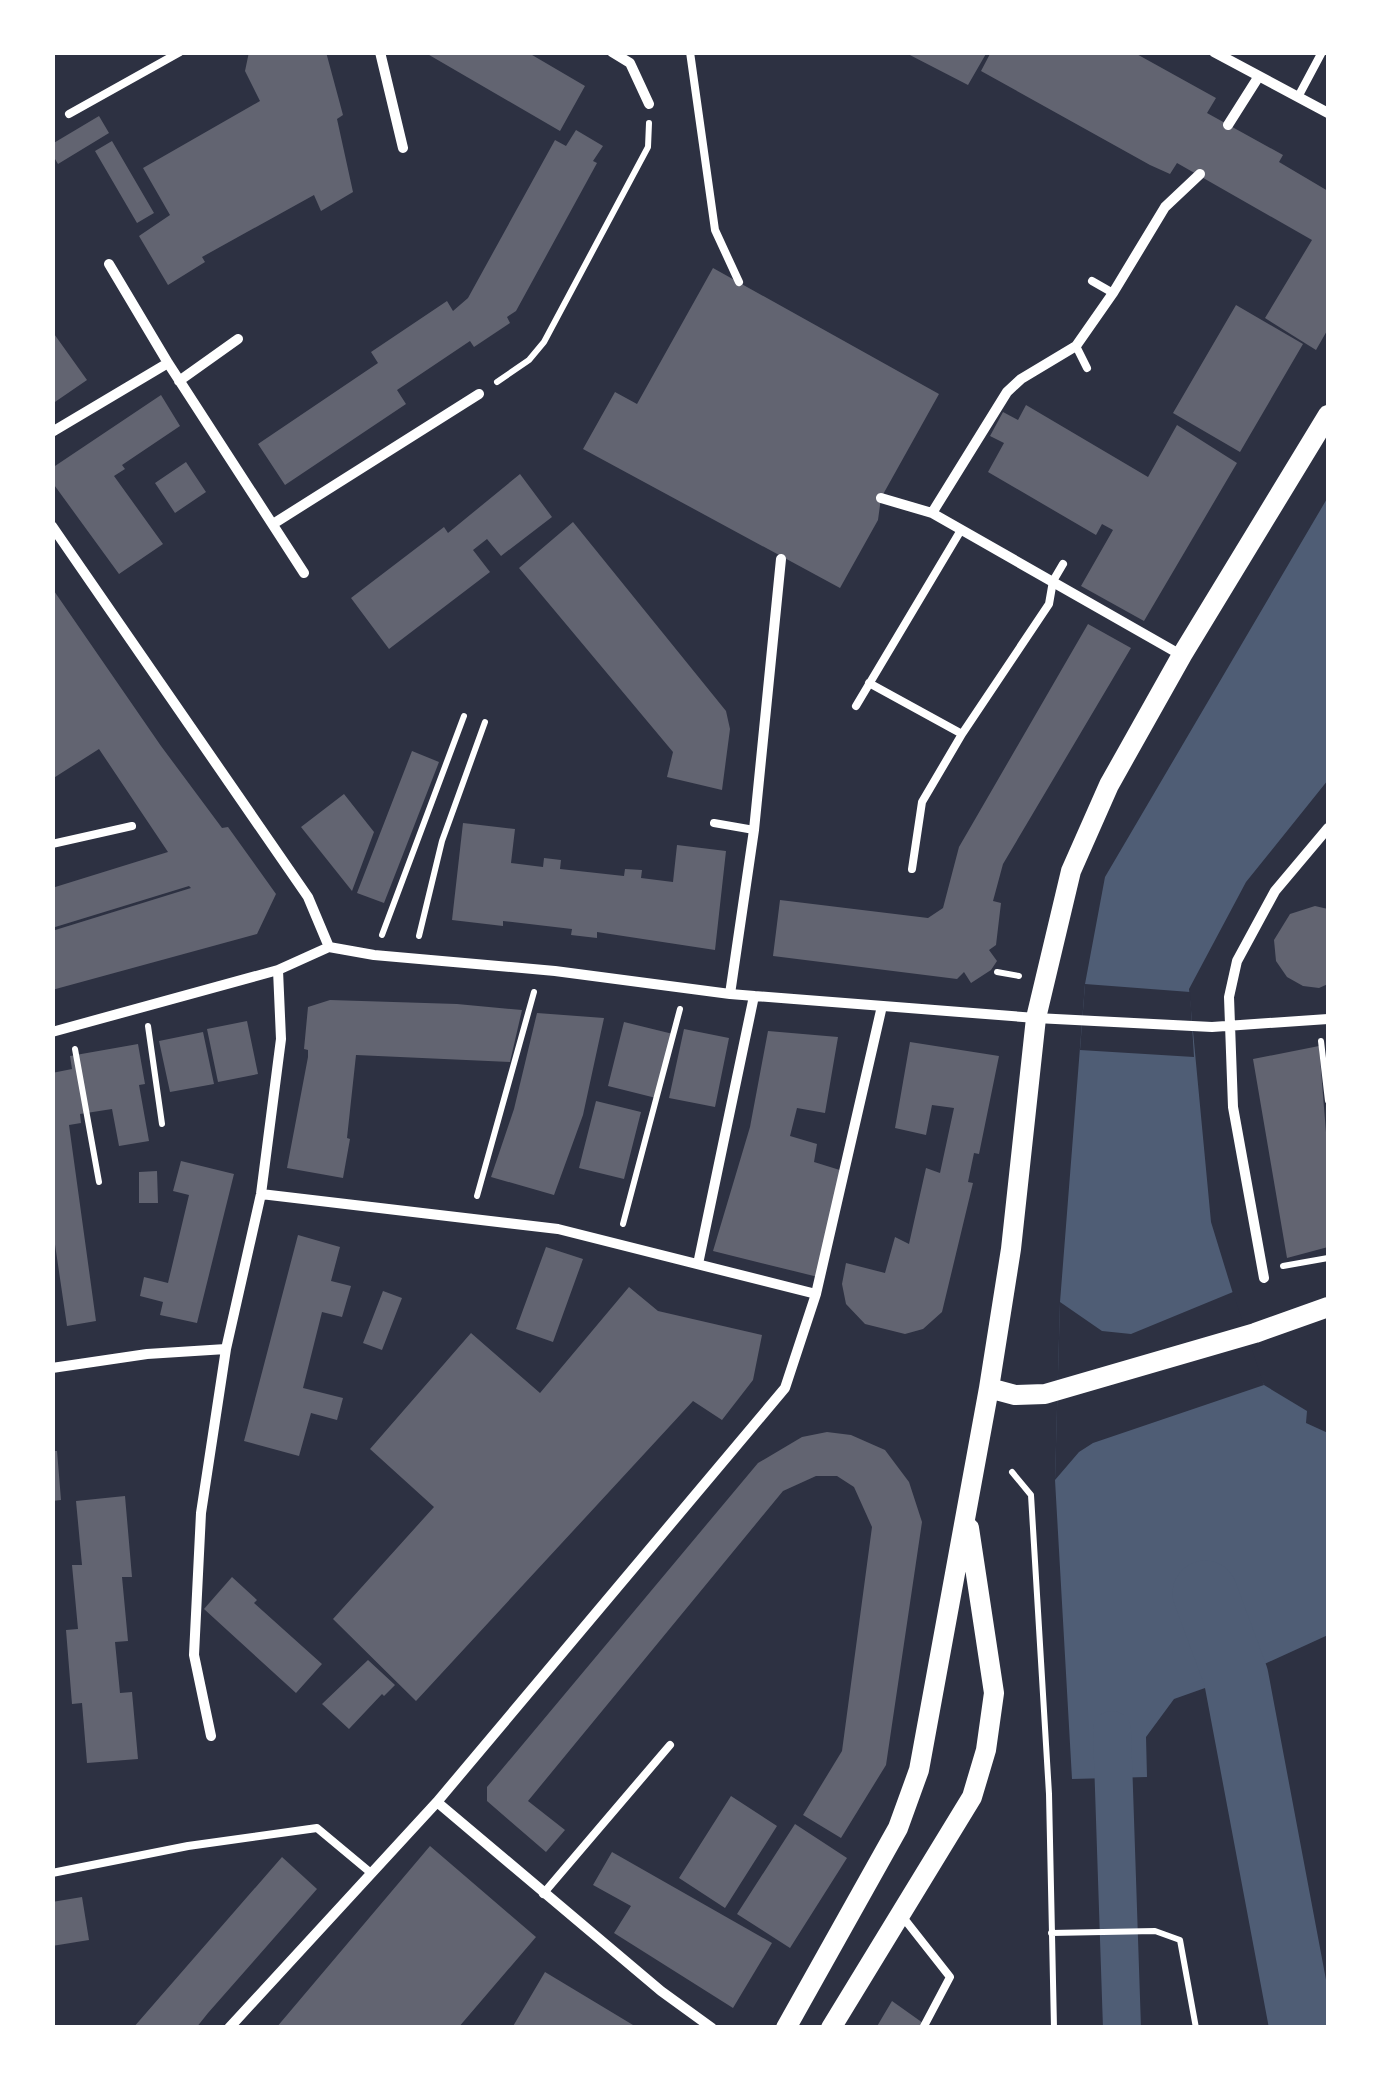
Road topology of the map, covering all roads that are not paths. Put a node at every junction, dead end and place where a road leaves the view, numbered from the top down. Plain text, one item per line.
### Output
1 (180, 52) edge
2 (380, 52) edge
3 (612, 52) edge
4 (690, 52) edge
5 (1214, 52) edge
6 (1322, 52) edge
7 (1259, 76) junction
8 (1298, 98) junction
9 (649, 104) road end
10 (1328, 113) edge
11 (69, 114) dead end
12 (1228, 124) dead end
13 (402, 148) dead end
14 (1200, 174) dead end
15 (1136, 254) junction
16 (1147, 261) dead end
17 (109, 264) dead end
18 (1092, 281) dead end
19 (739, 282) dead end
20 (1113, 293) junction
21 (238, 340) dead end
22 (1076, 346) junction
23 (168, 363) junction
24 (1087, 368) dead end
25 (179, 381) junction
26 (479, 394) road end
27 (1328, 415) edge
28 (52, 432) edge
29 (881, 498) dead end
30 (932, 514) junction
31 (273, 524) junction
32 (52, 526) edge
33 (961, 530) junction
34 (781, 558) dead end
35 (1063, 564) dead end
36 (304, 574) dead end
37 (1053, 581) junction
38 (1182, 655) junction
39 (870, 684) junction
40 (856, 706) dead end
41 (962, 734) junction
42 (714, 823) dead end
43 (132, 826) dead end
44 (1328, 828) edge
45 (754, 830) junction
46 (52, 844) edge
47 (912, 868) dead end
48 (328, 947) junction
49 (278, 970) junction
50 (730, 994) junction
51 (754, 996) junction
52 (882, 1006) junction
53 (1036, 1018) junction
54 (1324, 1020) edge
55 (1230, 1026) junction
56 (52, 1032) edge
57 (261, 1194) junction
58 (698, 1264) junction
59 (1264, 1278) dead end
60 (816, 1294) junction
61 (1328, 1307) edge
62 (226, 1349) junction
63 (52, 1368) edge
64 (990, 1388) junction
65 (966, 1512) junction
66 (210, 1736) dead end
67 (670, 1745) dead end
68 (436, 1802) junction
69 (52, 1873) edge
70 (371, 1873) junction
71 (543, 1894) junction
72 (899, 1912) junction
73 (229, 2028) edge
74 (712, 2028) edge
75 (786, 2028) edge
76 (831, 2028) edge
77 (923, 2028) edge

1 - 11 lane
2 - 13 street
3 - 9 street
4 - 19 lane
5 - 7 street
6 - 8 lane
7 - 8 street
7 - 12 street
8 - 10 street
14 - 15 street
15 - 16 lane
15 - 20 street
17 - 23 street
18 - 20 lane
20 - 22 street
21 - 25 street
22 - 24 lane
22 - 30 street
23 - 25 street
23 - 28 street
25 - 31 street
26 - 31 street
27 - 38 main road
29 - 30 street
30 - 33 street
31 - 36 street
32 - 48 street
33 - 37 street
33 - 39 lane
34 - 45 street
35 - 37 lane
37 - 38 street
37 - 41 lane
38 - 53 main road
39 - 40 lane
39 - 41 lane
41 - 47 lane
42 - 45 lane
43 - 46 lane
44 - 55 street
45 - 50 street
48 - 49 street
48 - 50 street
49 - 56 street
49 - 57 street
50 - 51 street
51 - 52 street
51 - 58 street
52 - 53 street
52 - 60 street
53 - 55 street
53 - 64 main road
54 - 55 street
55 - 59 street
57 - 58 street
57 - 62 street
58 - 60 street
60 - 68 street
61 - 64 main road
62 - 63 street
62 - 66 street
64 - 65 main road
65 - 72 main road
65 - 75 main road
67 - 71 lane
68 - 70 street
68 - 71 street
69 - 70 lane
70 - 73 street
71 - 74 street
72 - 76 main road
72 - 77 lane

